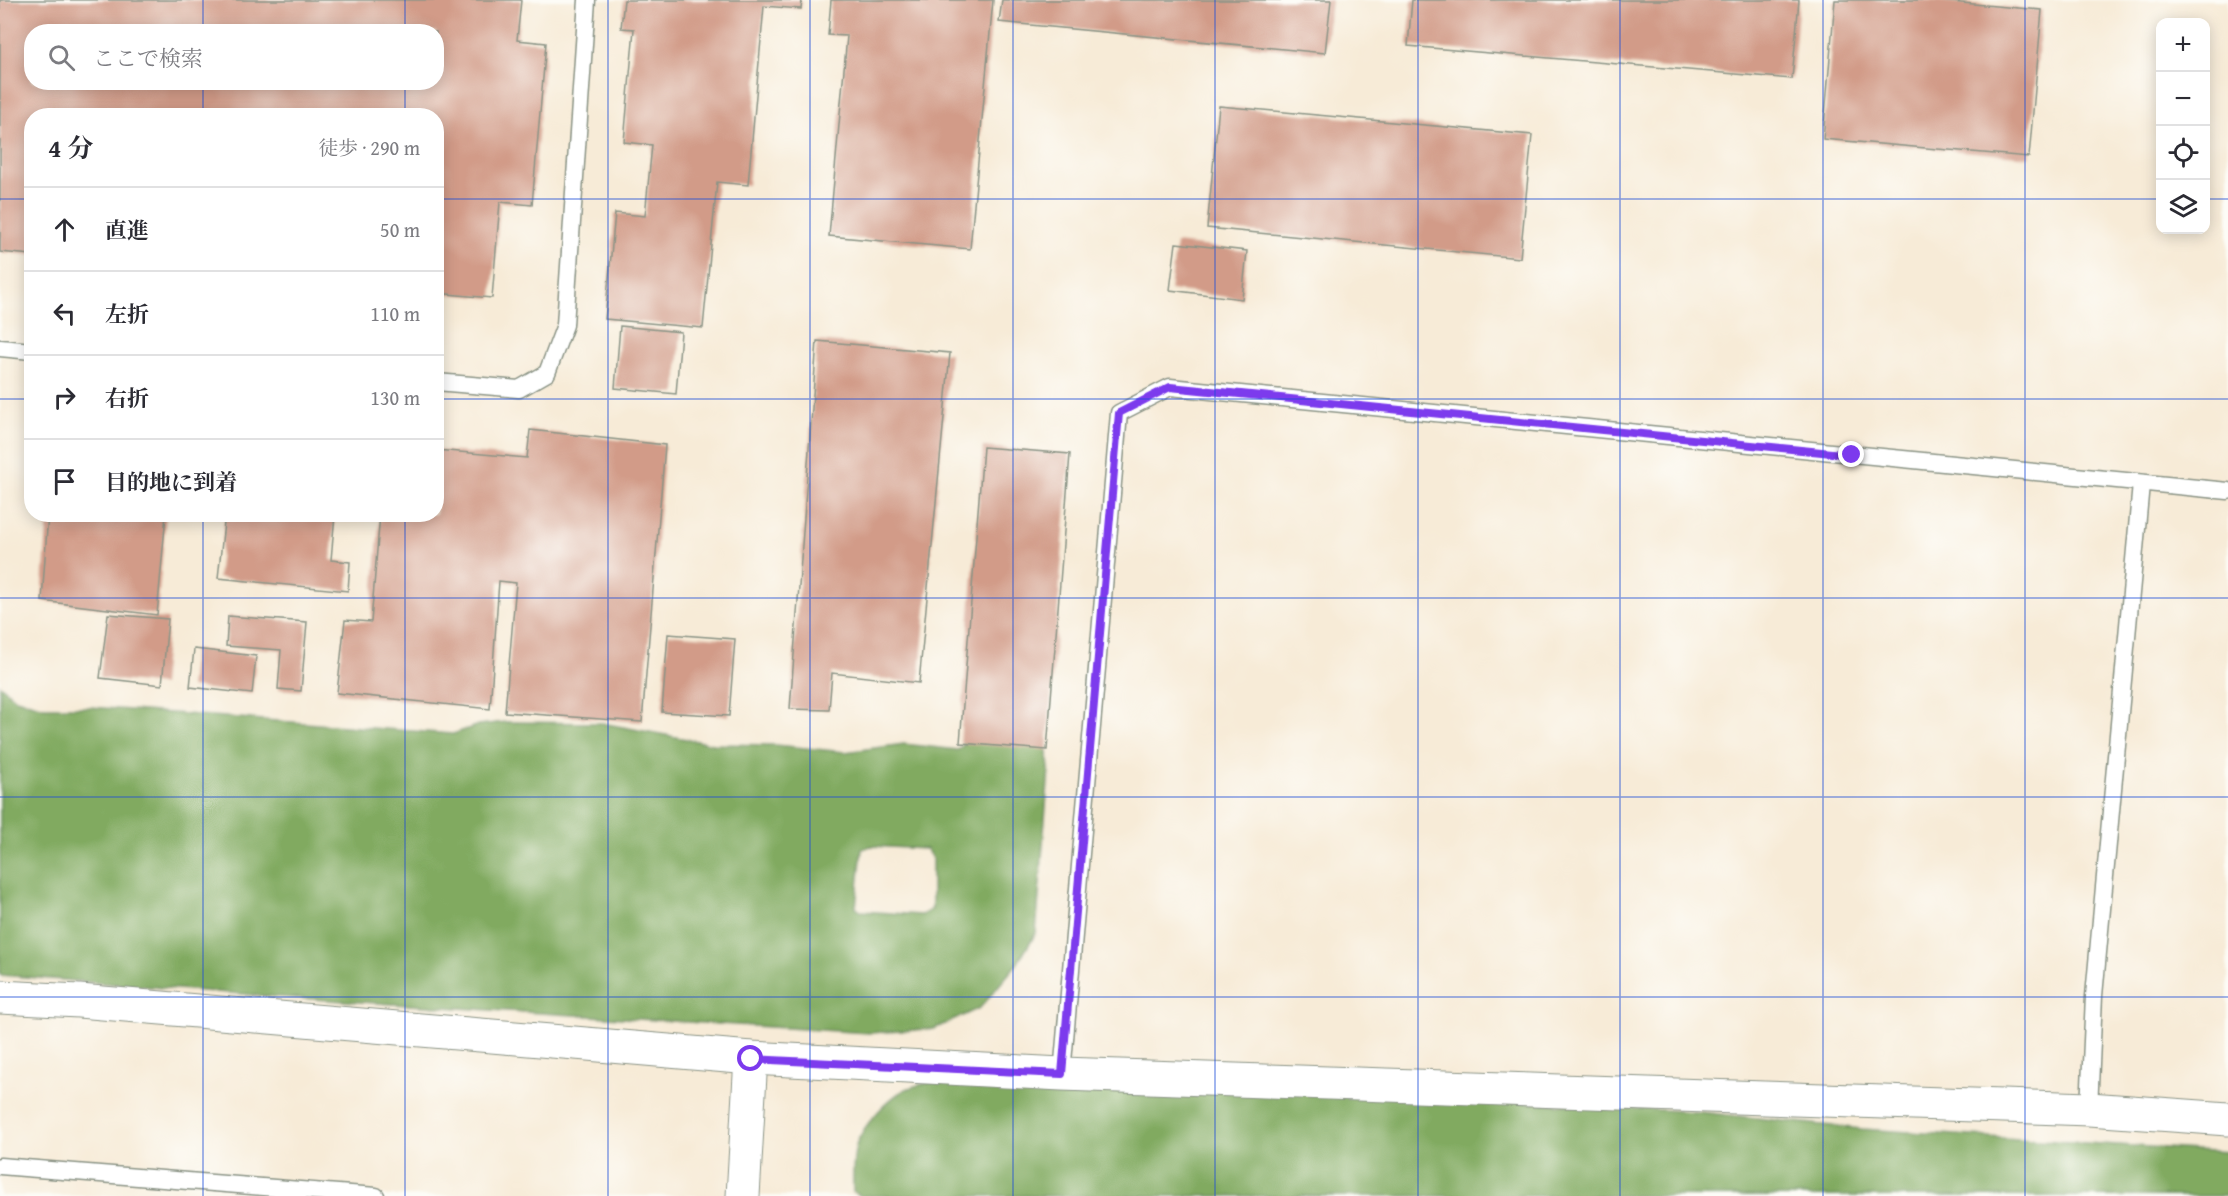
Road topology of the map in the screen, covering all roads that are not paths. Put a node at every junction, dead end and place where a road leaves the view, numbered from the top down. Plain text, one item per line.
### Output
1 (587, 0) edge
2 (0, 348) edge
3 (24, 350) edge
4 (444, 383) edge
5 (2141, 484) junction
6 (2228, 491) edge
7 (0, 997) edge
8 (751, 1059) junction
9 (1062, 1074) junction
10 (2089, 1109) junction
11 (2228, 1119) edge
12 (0, 1166) edge
13 (376, 1196) edge
14 (743, 1196) edge

1 - 4 lane
2 - 3 lane
5 - 6 lane
5 - 9 lane
5 - 10 lane
7 - 8 street
8 - 9 street
8 - 14 street
9 - 10 street
10 - 11 street
12 - 13 lane

